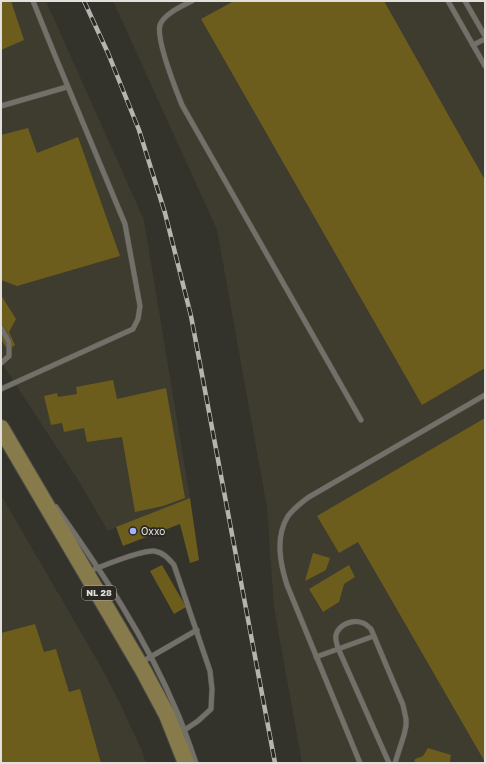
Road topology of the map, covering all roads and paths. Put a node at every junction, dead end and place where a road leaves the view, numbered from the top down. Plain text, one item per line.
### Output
1 (33, 1) edge
2 (192, 1) edge
3 (448, 1) edge
4 (464, 1) edge
5 (485, 37) edge
6 (473, 45) junction
7 (485, 66) edge
8 (68, 87) junction
9 (1, 106) edge
10 (1, 328) edge
11 (1, 363) edge
12 (1, 389) edge
13 (485, 395) edge
14 (362, 420) dead end
15 (1, 428) edge
16 (18, 456) junction
17 (47, 494) dead end
18 (51, 500) dead end
19 (92, 570) junction
20 (197, 630) junction
21 (374, 636) junction
22 (338, 648) junction
23 (316, 657) junction
24 (145, 660) junction
25 (179, 732) junction
26 (186, 763) edge
27 (196, 763) edge
28 (360, 763) edge
29 (389, 763) edge
30 (395, 763) edge

1 - 8 lane
2 - 14 lane
3 - 6 lane
4 - 5 lane
5 - 6 lane
6 - 7 lane
8 - 9 lane
8 - 12 lane
10 - 11 lane
13 - 23 lane
15 - 16 main road, NL 28
16 - 17 lane
16 - 19 main road, NL 28
18 - 19 lane
19 - 20 lane
19 - 24 main road, NL 28
20 - 24 lane
20 - 25 lane
21 - 22 lane
21 - 22 lane
21 - 30 lane
22 - 23 lane
22 - 29 lane
23 - 28 lane
24 - 25 main road, NL 28
25 - 26 main road, NL 28
25 - 27 lane

